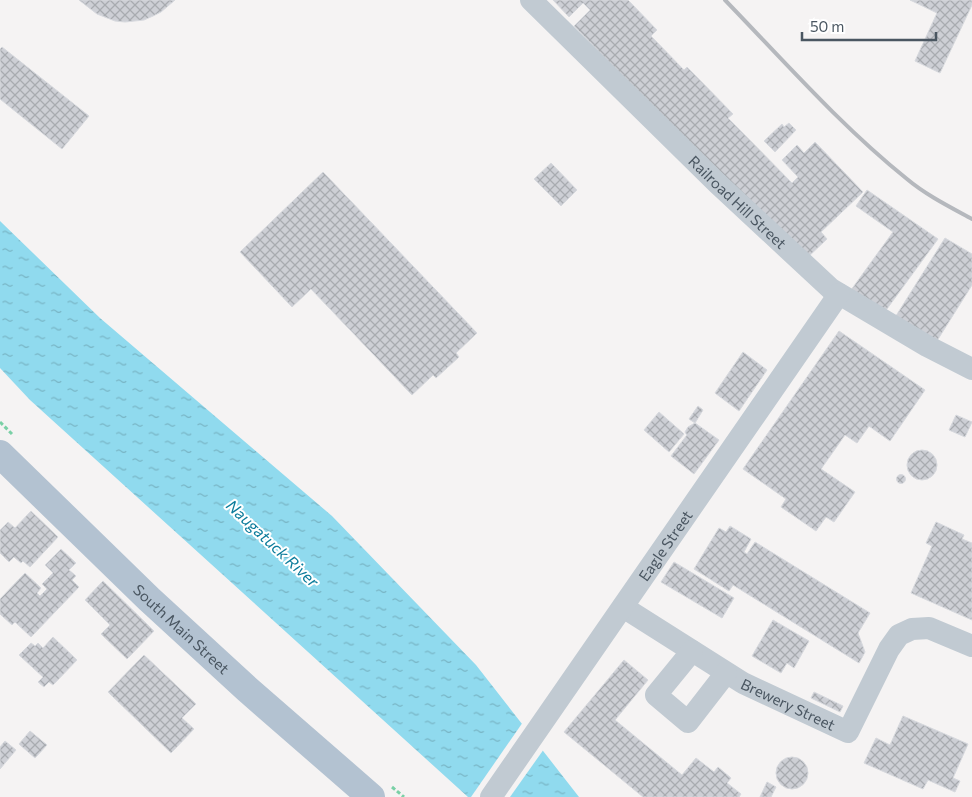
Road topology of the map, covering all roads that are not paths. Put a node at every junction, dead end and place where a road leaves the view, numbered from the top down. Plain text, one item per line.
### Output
1 (531, 0) edge
2 (839, 294) junction
3 (972, 369) edge
4 (0, 454) edge
5 (622, 607) junction
6 (972, 646) edge
7 (692, 651) junction
8 (726, 673) junction
9 (370, 797) edge
10 (491, 797) edge

1 - 2 street, Railroad Hill Street
2 - 3 street, Railroad Hill Street
2 - 5 street, Eagle Street
4 - 9 main road, South Main Street
5 - 7 street, Brewery Street
5 - 10 street, Eagle Street
6 - 8 street, Brewery Street
7 - 8 street, Brewery Street
7 - 8 street

